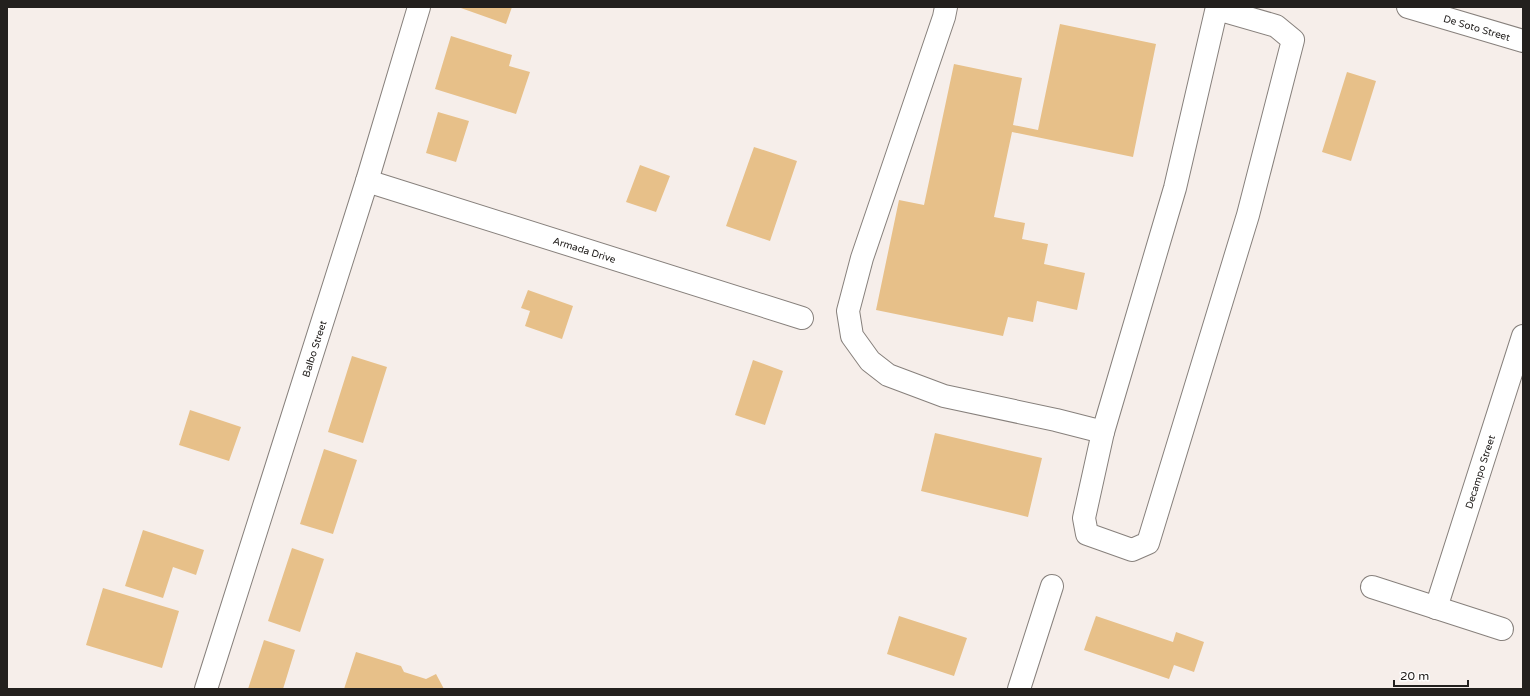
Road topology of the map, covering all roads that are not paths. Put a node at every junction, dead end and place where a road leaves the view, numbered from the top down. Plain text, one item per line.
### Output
1 (419, 7) edge
2 (946, 7) edge
3 (1408, 7) edge
4 (1217, 8) edge
5 (1523, 41) edge
6 (367, 181) junction
7 (802, 318) dead end
8 (1523, 336) edge
9 (1103, 432) junction
10 (1052, 586) dead end
11 (1372, 587) dead end
12 (1436, 608) junction
13 (1502, 629) dead end
14 (206, 689) edge
15 (1019, 689) edge

1 - 6 street, Balbo Street
2 - 9 street
3 - 5 street, De Soto Street
4 - 9 street
4 - 9 street
6 - 7 street, Armada Drive
6 - 14 street, Balbo Street
8 - 12 street, Decampo Street
10 - 15 street
11 - 12 street
12 - 13 street

